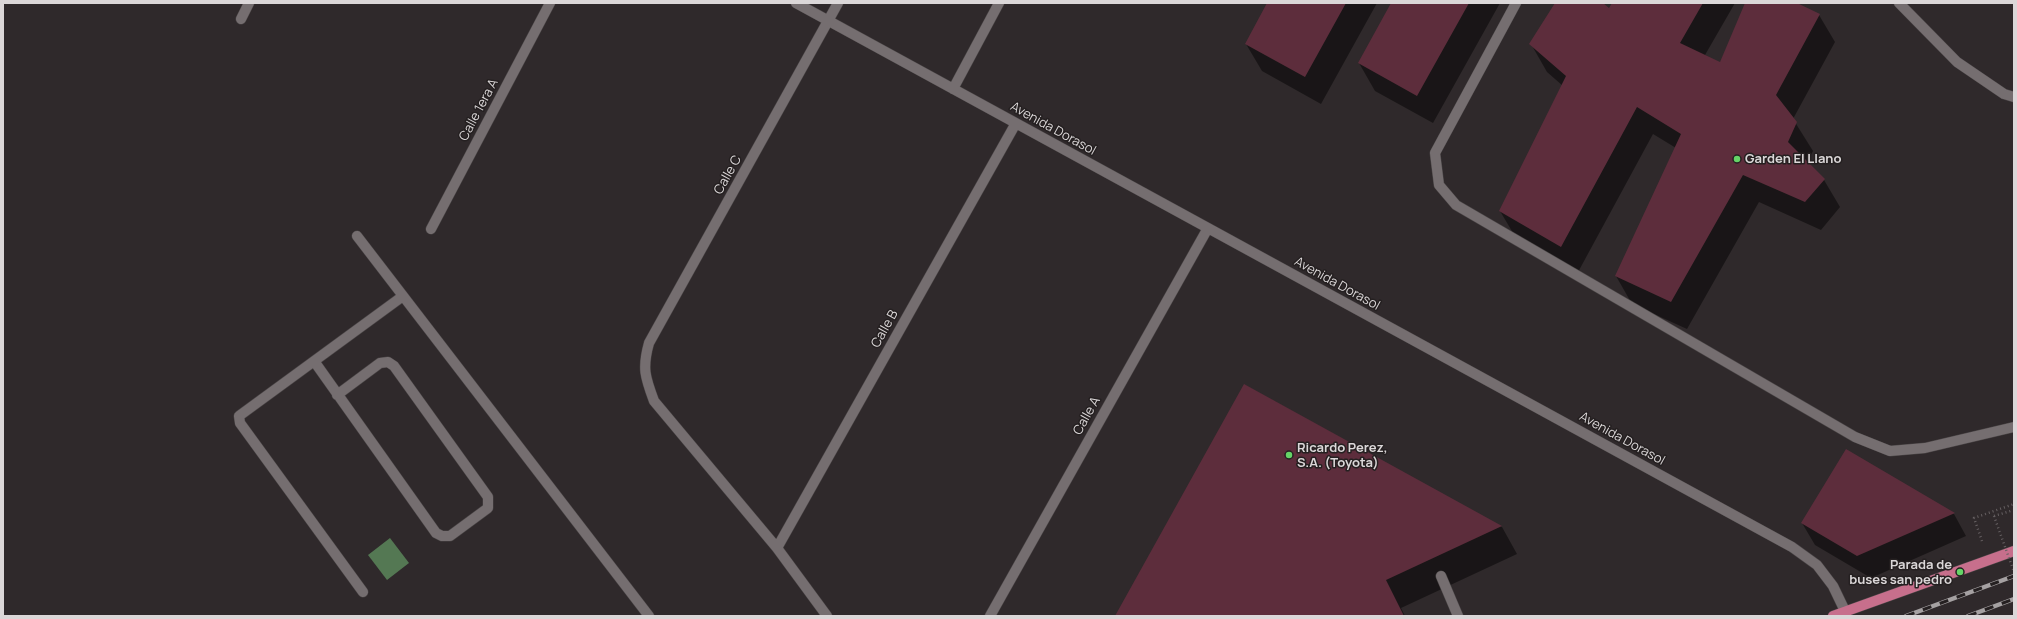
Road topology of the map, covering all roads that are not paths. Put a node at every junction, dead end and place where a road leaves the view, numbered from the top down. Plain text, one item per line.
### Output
1 (249, 3) edge
2 (550, 3) edge
3 (796, 3) edge
4 (838, 3) edge
5 (999, 3) edge
6 (1516, 3) edge
7 (1898, 3) edge
8 (241, 19) dead end
9 (827, 22) junction
10 (953, 89) junction
11 (2014, 97) edge
12 (1016, 123) junction
13 (1208, 228) junction
14 (431, 229) dead end
15 (357, 236) dead end
16 (403, 296) junction
17 (314, 361) junction
18 (337, 395) junction
19 (2014, 427) edge
20 (777, 548) junction
21 (2014, 551) edge
22 (1441, 576) dead end
23 (363, 592) dead end
24 (1845, 611) junction
25 (649, 616) edge
26 (827, 616) edge
27 (990, 616) edge
28 (1458, 616) edge
29 (1833, 616) edge

1 - 8 street
2 - 14 street, Calle 1era A
3 - 9 street, Avenida Dorasol
4 - 9 street, Calle C
5 - 10 street
6 - 19 street
7 - 11 street
9 - 10 street, Avenida Dorasol
9 - 20 street, Calle C
10 - 12 street, Avenida Dorasol
12 - 13 street, Avenida Dorasol
12 - 20 street, Calle B
13 - 24 street, Avenida Dorasol
13 - 27 street, Calle A
15 - 16 street
16 - 17 street
16 - 25 street
17 - 18 street
17 - 23 street
18 - 18 street
20 - 26 street
21 - 24 main road
22 - 28 street
24 - 29 main road

